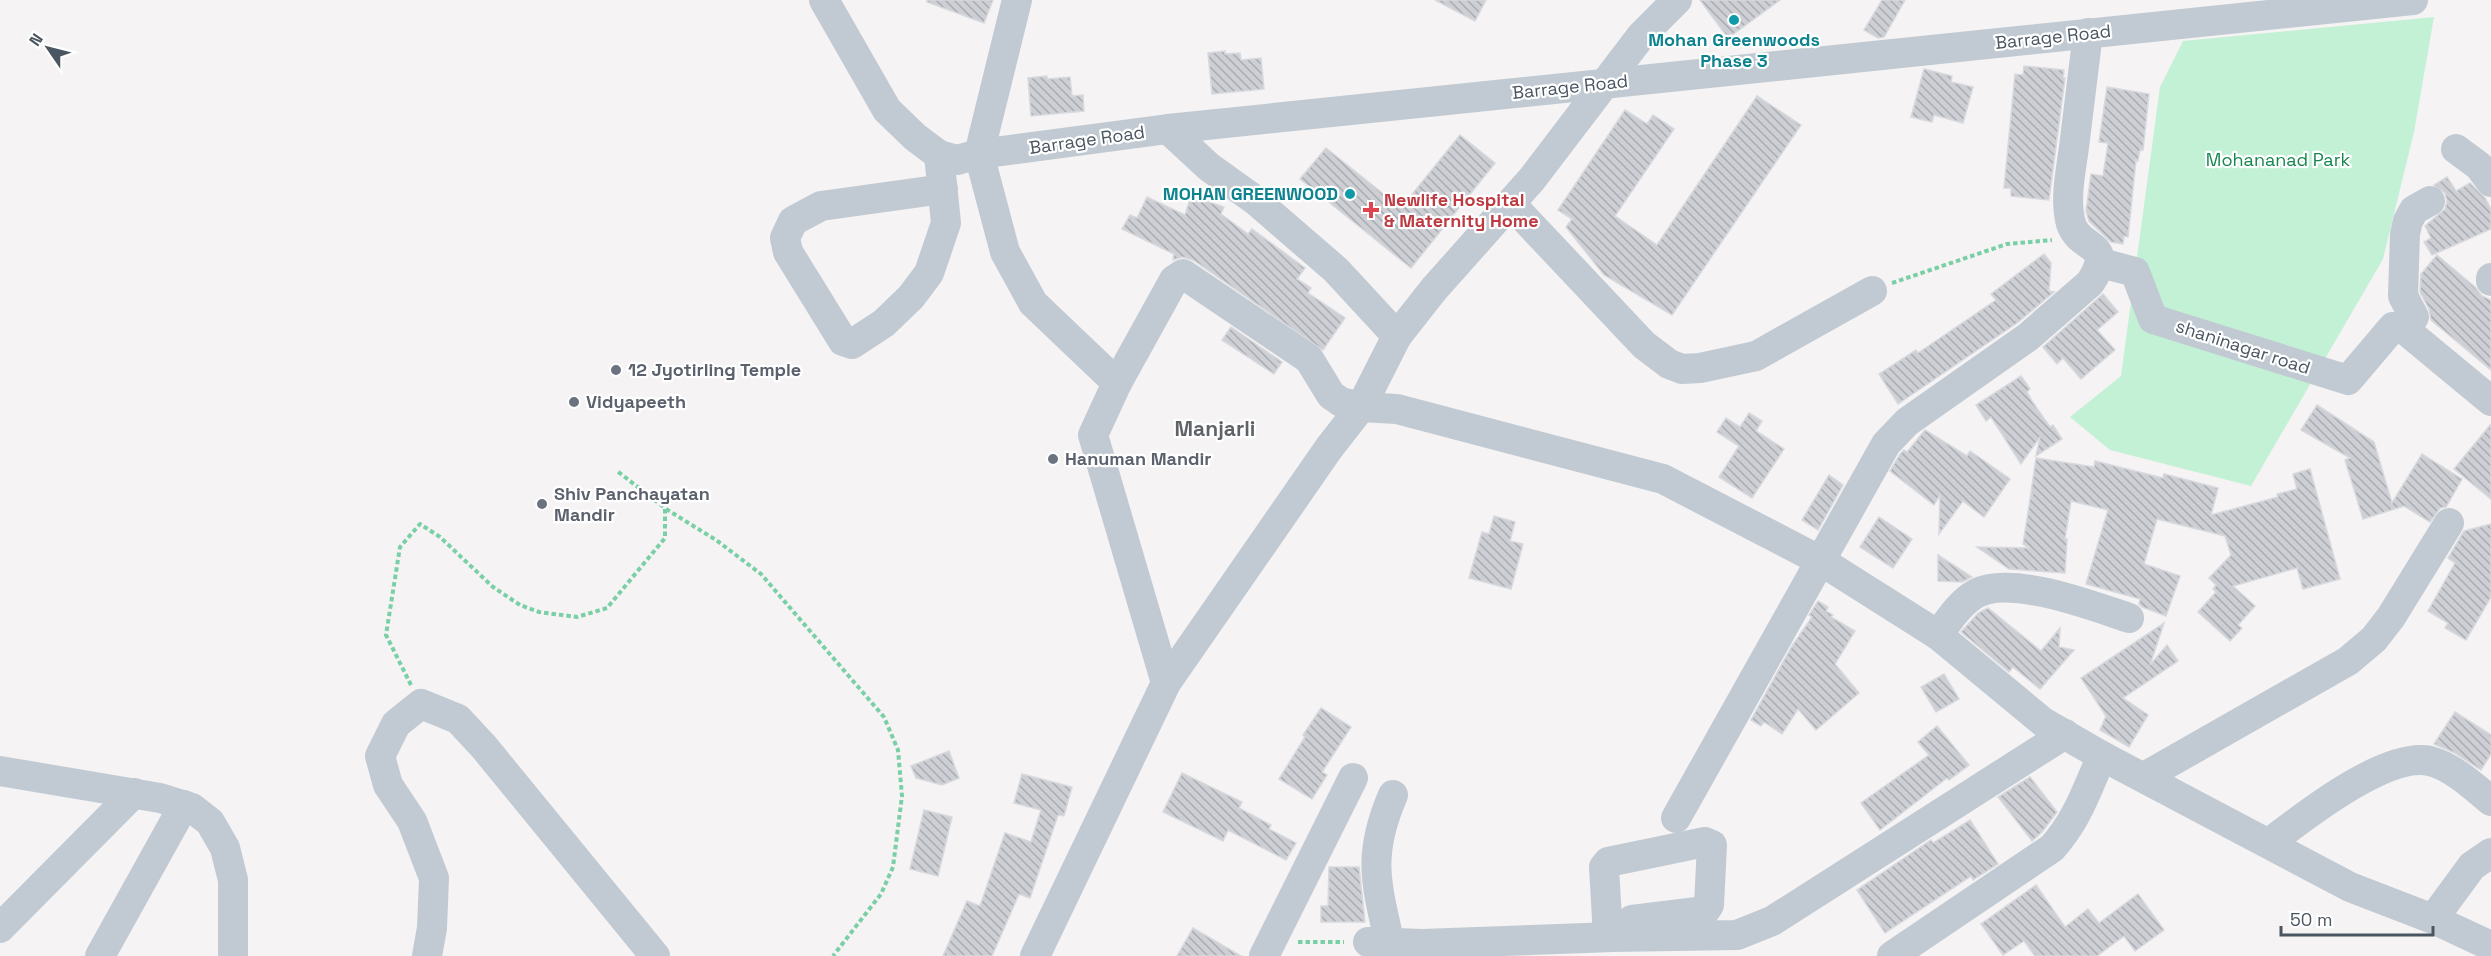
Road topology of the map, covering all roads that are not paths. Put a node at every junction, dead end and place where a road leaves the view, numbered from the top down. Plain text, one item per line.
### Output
1 (824, 0) edge
2 (1017, 0) edge
3 (1677, 0) edge
4 (2413, 0) edge
5 (2088, 33) junction
6 (1606, 83) junction
7 (1168, 129) junction
8 (2456, 148) dead end
9 (979, 154) junction
10 (939, 155) junction
11 (2491, 182) edge
12 (942, 189) junction
13 (2430, 201) dead end
14 (1511, 204) junction
15 (2101, 263) junction
16 (1872, 291) road end
17 (2404, 324) junction
18 (1397, 336) junction
19 (2475, 364) dead end
20 (1117, 383) junction
21 (2491, 401) edge
22 (1361, 407) junction
23 (2449, 523) dead end
24 (1821, 561) junction
25 (2129, 618) dead end
26 (1938, 635) junction
27 (1166, 683) junction
28 (2065, 734) junction
29 (2102, 756) junction
30 (0, 771) edge
31 (2144, 777) junction
32 (1353, 778) dead end
33 (134, 793) junction
34 (1393, 795) dead end
35 (2491, 801) edge
36 (184, 805) junction
37 (1676, 819) dead end
38 (2269, 843) junction
39 (2491, 853) edge
40 (2433, 919) junction
41 (0, 928) edge
42 (2491, 946) edge
43 (1267, 949) edge
44 (1421, 950) edge
45 (100, 956) edge
46 (233, 956) edge
47 (427, 956) edge
48 (655, 956) edge
49 (1035, 956) edge
50 (1892, 956) edge

1 - 10 street
2 - 9 street
3 - 6 street
4 - 5 street, Barrage Road
5 - 6 street, Barrage Road
5 - 15 street
6 - 7 street, Barrage Road
6 - 14 street
7 - 9 street, Barrage Road
7 - 18 street
8 - 11 street
9 - 10 street, Barrage Road
9 - 20 street
10 - 12 street
12 - 12 street
13 - 17 street
14 - 16 street
14 - 18 street
15 - 17 street, shaninagar road
15 - 24 street
17 - 19 street
17 - 21 street
18 - 22 street
20 - 22 street
20 - 27 street
22 - 24 street
22 - 27 street
23 - 31 street
24 - 26 street
24 - 37 street
25 - 26 street
26 - 28 street
27 - 49 street
28 - 29 street
28 - 44 street
29 - 31 street
29 - 50 street
30 - 33 street
31 - 38 street
32 - 43 street
33 - 36 street
33 - 41 street
34 - 44 street
35 - 38 street
36 - 45 street
36 - 46 street
38 - 40 street
39 - 40 street
40 - 42 street
47 - 48 street

